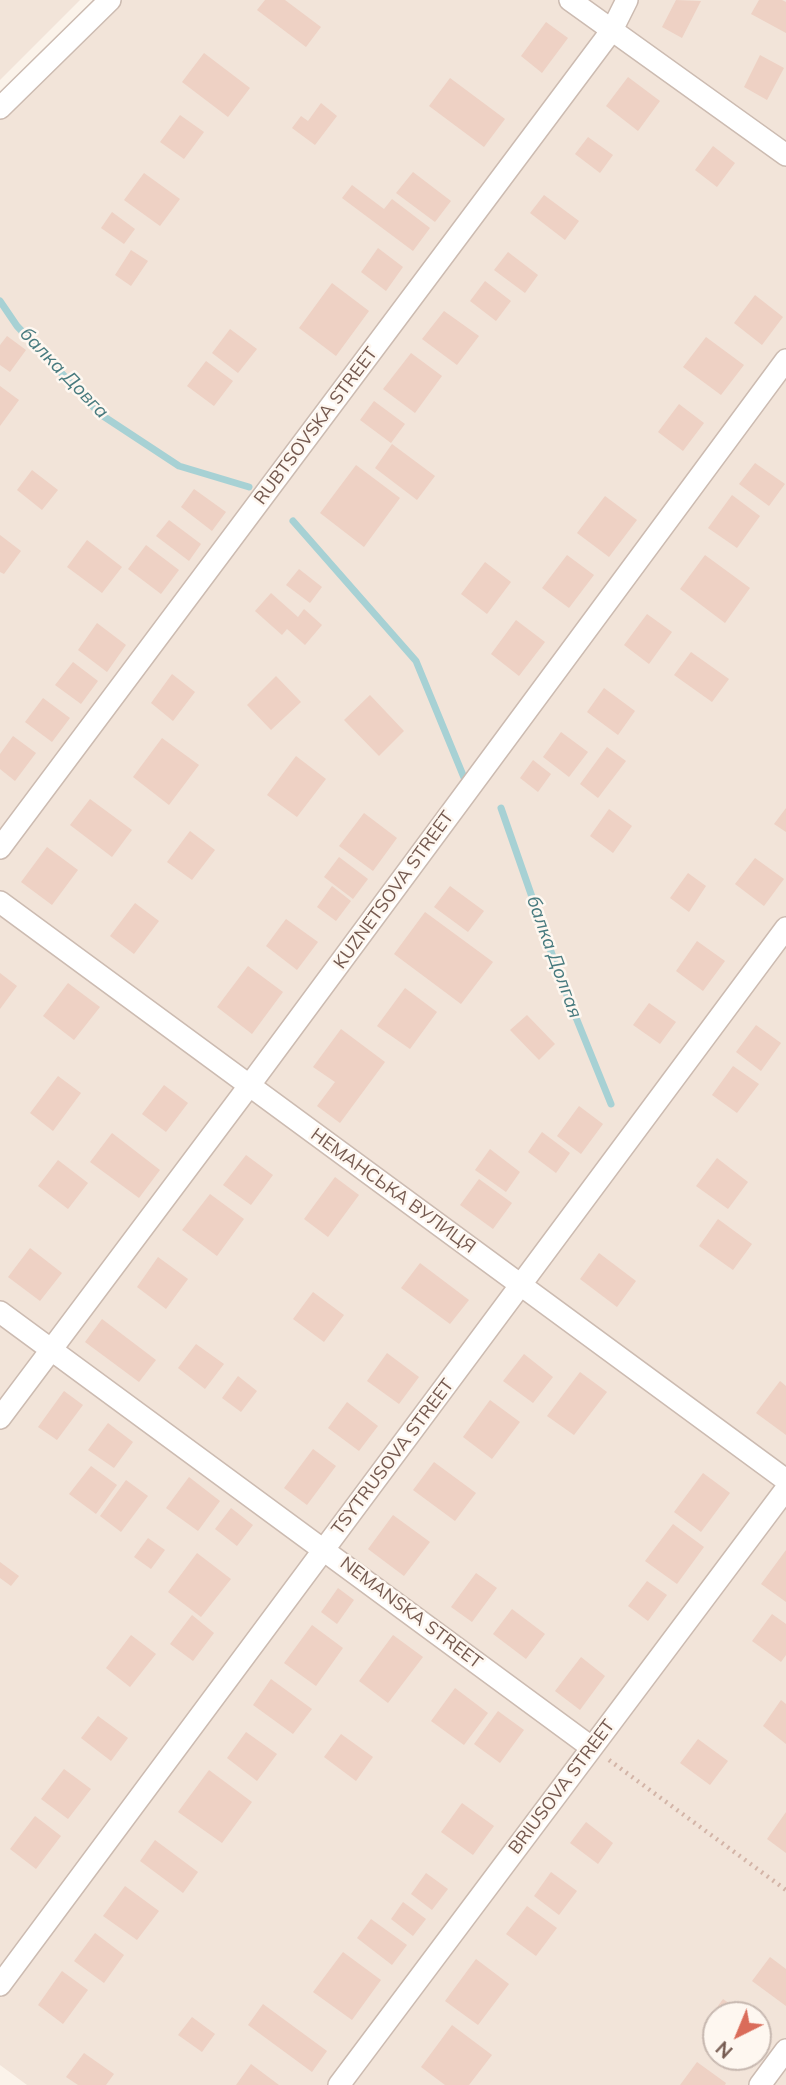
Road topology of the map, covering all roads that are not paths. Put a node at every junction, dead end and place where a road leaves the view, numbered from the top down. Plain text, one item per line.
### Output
1 (110, 0) edge
2 (570, 0) edge
3 (627, 0) edge
4 (612, 30) junction
5 (3, 98) edge
6 (786, 155) edge
7 (786, 360) edge
8 (0, 848) edge
9 (0, 902) edge
10 (786, 928) edge
11 (250, 1086) junction
12 (521, 1285) junction
13 (0, 1312) edge
14 (52, 1350) junction
15 (0, 1418) edge
16 (786, 1480) edge
17 (786, 1489) edge
18 (325, 1549) junction
19 (591, 1747) junction
20 (0, 1985) edge
21 (786, 2050) edge
22 (339, 2085) edge
23 (760, 2085) edge

1 - 5 street
2 - 4 street
3 - 4 street, RUBTSOVSKA STREET
4 - 6 street
4 - 8 street, RUBTSOVSKA STREET
7 - 11 street, KUZNETSOVA STREET
9 - 11 street, НЕМАНСЬКА ВУЛИЦЯ
10 - 12 street, TSYTRUSOVA STREET
11 - 12 street, НЕМАНСЬКА ВУЛИЦЯ
11 - 14 street, KUZNETSOVA STREET
12 - 16 street, НЕМАНСЬКА ВУЛИЦЯ
12 - 18 street, TSYTRUSOVA STREET
13 - 14 street, NEMANSKA STREET
14 - 15 street, KUZNETSOVA STREET
14 - 18 street, NEMANSKA STREET
17 - 19 street, BRIUSOVA STREET
18 - 19 street, NEMANSKA STREET
18 - 20 street, TSYTRUSOVA STREET
19 - 22 street, BRIUSOVA STREET
21 - 23 street

